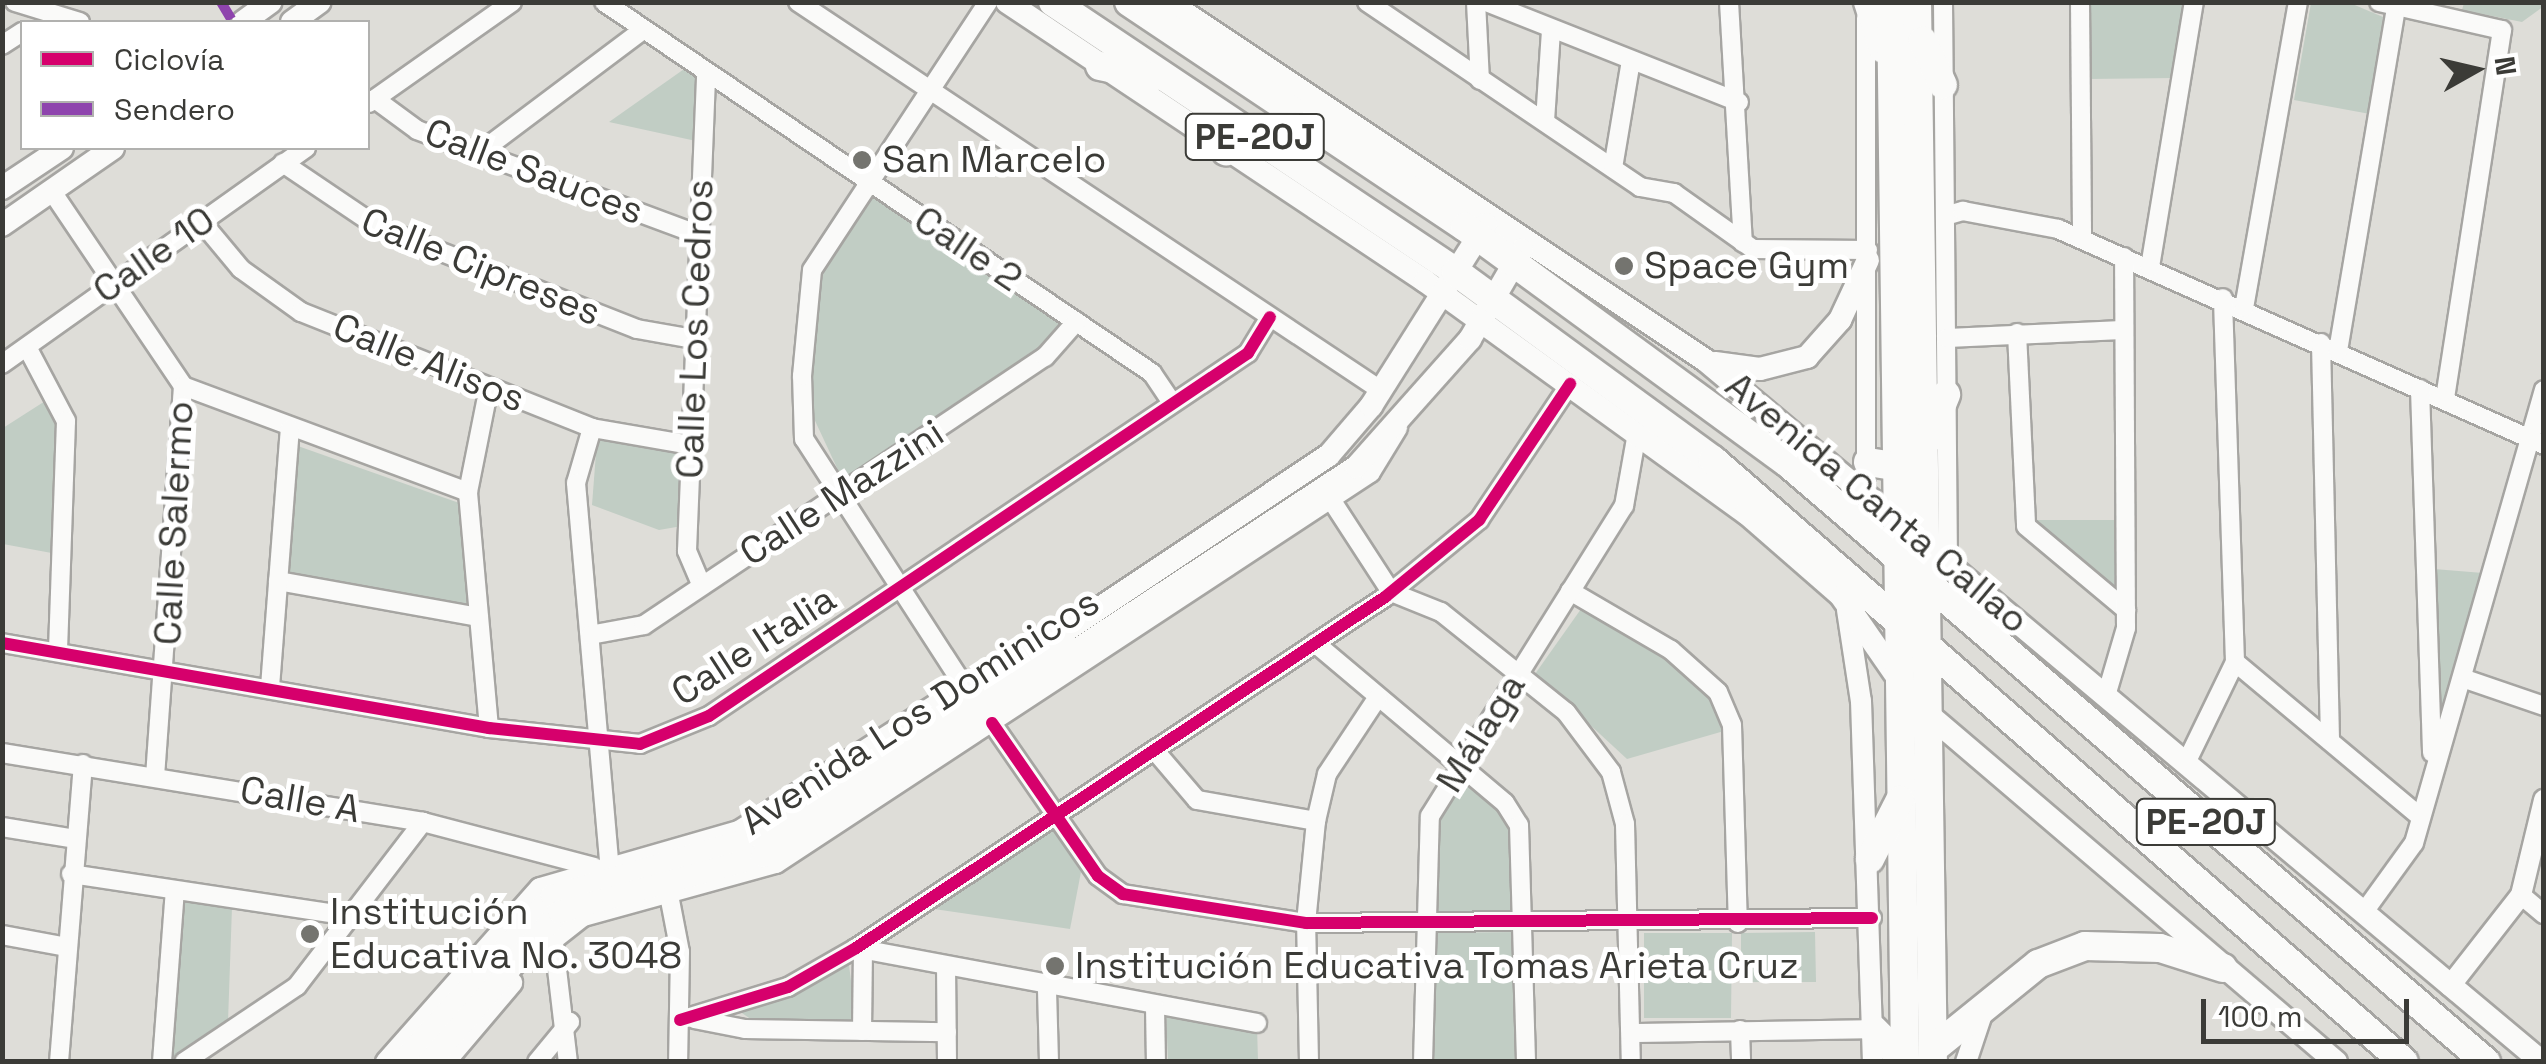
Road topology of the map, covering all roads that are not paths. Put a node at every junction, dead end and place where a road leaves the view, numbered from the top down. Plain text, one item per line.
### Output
1 (16, 2) edge
2 (271, 2) edge
3 (320, 2) edge
4 (512, 2) edge
5 (604, 2) edge
6 (798, 2) edge
7 (988, 2) edge
8 (1007, 2) edge
9 (1053, 2) edge
10 (1129, 2) edge
11 (1168, 2) edge
12 (1476, 2) edge
13 (1486, 2) edge
14 (1729, 2) edge
15 (1867, 2) edge
16 (1891, 2) edge
17 (1943, 2) edge
18 (2080, 2) edge
19 (2194, 2) edge
20 (2298, 2) edge
21 (1370, 3) edge
22 (2391, 4) edge
23 (1917, 16) edge
24 (43, 18) edge
25 (246, 20) edge
26 (295, 20) edge
27 (644, 29) junction
28 (1551, 30) junction
29 (1630, 60) junction
30 (1100, 66) junction
31 (706, 72) junction
32 (1892, 79) junction
33 (1480, 80) junction
34 (1170, 81) junction
35 (1943, 85) junction
36 (928, 91) junction
37 (371, 101) edge
38 (1739, 102) junction
39 (1205, 104) junction
40 (1545, 121) junction
41 (59, 150) edge
42 (110, 150) edge
43 (303, 150) edge
44 (1226, 152) junction
45 (479, 153) junction
46 (283, 163) junction
47 (1614, 168) junction
48 (868, 182) junction
49 (2, 188) edge
50 (52, 190) junction
51 (1944, 216) junction
52 (202, 221) junction
53 (2, 225) edge
54 (1485, 226) junction
55 (699, 235) junction
56 (2082, 239) junction
57 (1743, 243) junction
58 (1522, 253) junction
59 (1868, 255) junction
60 (2124, 257) junction
61 (2150, 267) junction
62 (1449, 282) junction
63 (111, 284) junction
64 (2223, 298) junction
65 (2244, 308) junction
66 (1489, 311) junction
67 (1270, 317) junction
68 (1076, 322) junction
69 (2124, 330) junction
70 (2017, 333) junction
71 (1946, 338) junction
72 (694, 339) junction
73 (27, 347) junction
74 (2330, 347) junction
75 (1705, 360) junction
76 (2, 364) edge
77 (1384, 381) junction
78 (1570, 384) junction
79 (184, 386) junction
80 (489, 387) junction
81 (2420, 389) junction
82 (2544, 390) edge
83 (1946, 395) junction
84 (1417, 399) junction
85 (2446, 400) junction
86 (1172, 403) junction
87 (1365, 415) junction
88 (592, 428) junction
89 (1397, 428) junction
90 (290, 429) junction
91 (1636, 433) junction
92 (2535, 442) edge
93 (690, 445) junction
94 (1923, 449) junction
95 (1868, 462) junction
96 (1898, 466) junction
97 (468, 492) junction
98 (1866, 492) junction
99 (842, 497) junction
100 (1330, 498) junction
101 (1899, 520) junction
102 (1924, 542) junction
103 (1899, 560) junction
104 (1948, 563) junction
105 (278, 581) junction
106 (1925, 583) junction
107 (701, 584) junction
108 (900, 587) junction
109 (1570, 591) junction
110 (1391, 592) junction
111 (1842, 596) junction
112 (2126, 610) junction
113 (1901, 616) junction
114 (479, 617) junction
115 (590, 635) junction
116 (1926, 640) junction
117 (2, 643) edge
118 (1315, 643) junction
119 (58, 650) junction
120 (2235, 662) junction
121 (167, 667) junction
122 (1515, 678) junction
123 (2462, 678) junction
124 (1902, 684) junction
125 (964, 686) junction
126 (270, 687) junction
127 (2106, 696) junction
128 (1378, 697) junction
129 (2544, 706) edge
130 (1927, 716) junction
131 (992, 723) junction
132 (489, 728) junction
133 (2330, 741) junction
134 (600, 746) junction
135 (1156, 752) junction
136 (2, 753) edge
137 (2186, 763) junction
138 (83, 764) junction
139 (1458, 765) junction
140 (2432, 771) junction
141 (155, 773) junction
142 (1902, 794) junction
143 (805, 806) junction
144 (769, 812) junction
145 (2542, 812) edge
146 (2419, 816) junction
147 (1057, 820) junction
148 (1316, 821) junction
149 (423, 822) junction
150 (2, 826) edge
151 (75, 839) junction
152 (1870, 859) junction
153 (602, 866) junction
154 (723, 868) junction
155 (72, 874) junction
156 (706, 886) junction
157 (176, 890) junction
158 (669, 895) junction
159 (2521, 896) junction
160 (2364, 912) junction
161 (2544, 914) edge
162 (348, 916) junction
163 (1872, 918) junction
164 (1630, 922) junction
165 (1306, 923) junction
166 (1526, 923) junction
167 (1738, 923) junction
168 (1420, 924) junction
169 (2, 935) edge
170 (553, 935) junction
171 (500, 944) junction
172 (67, 947) junction
173 (859, 949) junction
174 (473, 959) junction
175 (946, 966) junction
176 (2223, 968) junction
177 (2450, 986) junction
178 (1047, 990) junction
179 (1986, 1005) junction
180 (1155, 1007) junction
181 (687, 1019) junction
182 (570, 1022) junction
183 (1256, 1023) dead end
184 (1874, 1029) junction
185 (2366, 1029) junction
186 (1740, 1030) junction
187 (862, 1031) junction
188 (947, 1032) junction
189 (1631, 1033) junction
190 (1933, 1055) edge
191 (437, 1059) edge
192 (1905, 1061) edge
193 (59, 1062) edge
194 (162, 1062) edge
195 (184, 1062) edge
196 (386, 1062) edge
197 (402, 1062) edge
198 (537, 1062) edge
199 (568, 1062) edge
200 (678, 1062) edge
201 (947, 1062) edge
202 (1049, 1062) edge
203 (1156, 1062) edge
204 (1309, 1062) edge
205 (1423, 1062) edge
206 (1526, 1062) edge
207 (1632, 1062) edge
208 (1740, 1062) edge
209 (1873, 1062) edge
210 (1966, 1062) edge
211 (2336, 1062) edge
212 (2381, 1062) edge
213 (2404, 1062) edge
214 (2486, 1062) edge
215 (2542, 1062) edge

1 - 24 street
2 - 25 main road
3 - 26 main road
4 - 37 street
5 - 27 street, Calle 2
6 - 36 street
7 - 36 street
8 - 30 main road, Avenida Canta Callao
9 - 34 main road, Avenida Canta Callao / PE-20J
10 - 54 main road, Avenida Canta Callao / PE-20J
11 - 54 main road, Avenida Canta Callao
12 - 33 street
13 - 28 street
14 - 38 street
15 - 32 main road
15 - 59 street
16 - 32 main road
17 - 35 street
18 - 56 street
19 - 61 street
20 - 65 street
21 - 33 street
22 - 74 street
22 - 85 street
23 - 35 main road
23 - 94 main road
27 - 31 street, Calle 2
27 - 45 street
28 - 29 street
28 - 40 street
29 - 38 street
29 - 47 street
30 - 34 main road
30 - 44 main road, Avenida Canta Callao
31 - 48 street, Calle 2
31 - 55 street, Calle Los Cedros
32 - 96 main road
33 - 40 street
34 - 39 main road, Avenida Canta Callao / PE-20J
35 - 51 street
36 - 48 street
36 - 67 street
37 - 45 street, Calle Sauces
38 - 57 street
39 - 44 main road
39 - 62 main road, Avenida Canta Callao / PE-20J
40 - 47 street
41 - 49 main road
42 - 50 main road
43 - 46 street, Calle 10
44 - 62 main road, Avenida Canta Callao
45 - 55 street, Calle Sauces
46 - 52 street, Calle 10
46 - 72 street, Calle Cipreses
47 - 57 street
48 - 68 street, Calle 2
48 - 99 street
50 - 53 main road
50 - 63 street, Calle Salermo
51 - 56 street
51 - 71 street
52 - 63 street, Calle 10
52 - 80 street, Calle Alisos
54 - 58 main road, Avenida Canta Callao / PE-20J
54 - 62 main road, Avenida Los Dominicos
55 - 72 street, Calle Los Cedros
56 - 60 street
57 - 59 street
58 - 66 main road, Avenida Los Dominicos
58 - 75 main road, Avenida Canta Callao
58 - 103 main road, Avenida Canta Callao / PE-20J
59 - 75 main road
59 - 95 street
60 - 61 street
60 - 69 street
61 - 64 street
62 - 66 main road, Avenida Canta Callao / PE-20J
62 - 77 main road, Avenida Los Dominicos
63 - 73 street, Calle 10
63 - 79 street, Calle Salermo
64 - 65 street
64 - 120 street
65 - 74 street
66 - 78 main road, Avenida Canta Callao
66 - 84 main road, Avenida Los Dominicos
66 - 113 main road, Avenida Canta Callao / PE-20J
67 - 77 street
67 - 86 street, Calle Italia
68 - 86 street, Calle 2
68 - 99 street, Calle Mazzini
69 - 70 street
69 - 112 street
70 - 71 street
70 - 112 street
71 - 83 street
72 - 93 street, Calle Los Cedros
73 - 76 street, Calle 10
73 - 119 street
74 - 81 street
74 - 133 street
75 - 98 main road, Avenida Canta Callao
77 - 84 main road
77 - 87 main road, Avenida Los Dominicos
78 - 91 main road, Avenida Canta Callao
78 - 110 street
79 - 90 street
79 - 121 street, Calle Salermo
80 - 88 street, Calle Alisos
80 - 97 street
81 - 85 street
81 - 140 street
82 - 92 street
83 - 94 main road
83 - 104 street
84 - 89 main road, Avenida Los Dominicos
85 - 92 street
86 - 108 street, Calle Italia
87 - 125 street, Avenida Los Dominicos
87 - 143 main road, Avenida Los Dominicos
88 - 93 street, Calle Alisos
88 - 115 street
89 - 100 street, Avenida Los Dominicos
89 - 154 main road, Avenida Los Dominicos
90 - 97 street
90 - 105 street
91 - 109 street, Málaga
91 - 111 main road, Avenida Canta Callao
92 - 123 street
93 - 107 street, Calle Los Cedros
94 - 102 main road
95 - 96 main road
95 - 98 street
96 - 101 main road
97 - 114 street
98 - 101 main road, Avenida Canta Callao
99 - 107 street, Calle Mazzini
99 - 108 street
100 - 110 street
100 - 131 street, Avenida Los Dominicos
101 - 102 main road, Avenida Canta Callao
101 - 103 main road
102 - 104 main road, Avenida Canta Callao
102 - 106 main road
103 - 106 main road, Avenida Canta Callao / PE-20J
103 - 113 main road
104 - 127 main road, Avenida Canta Callao
105 - 114 street
105 - 126 street
106 - 116 main road
106 - 214 main road, Avenida Canta Callao / PE-20J
107 - 115 street, Calle Mazzini
108 - 125 street
108 - 134 street, Calle Italia
109 - 122 street, Málaga
109 - 167 street
110 - 118 street
110 - 122 street
111 - 124 main road, Avenida Canta Callao
111 - 152 street
112 - 127 street
113 - 116 main road, Avenida Canta Callao / PE-20J
113 - 124 main road
114 - 132 street
115 - 134 street
116 - 130 main road
116 - 185 main road, Avenida Canta Callao / PE-20J
117 - 119 street, Calle Italia
118 - 128 street
118 - 135 street
119 - 121 street, Calle Italia
120 - 133 street
120 - 137 street
121 - 126 street, Calle Italia
121 - 141 street, Calle Salermo
122 - 139 street, Málaga
122 - 164 street
123 - 129 street
123 - 140 street
124 - 130 main road, Avenida Canta Callao
124 - 142 main road
125 - 144 street, Avenida Los Dominicos
126 - 132 street, Calle Italia
127 - 137 main road, Avenida Canta Callao
128 - 139 street
128 - 148 street
130 - 176 main road, Avenida Canta Callao
130 - 190 main road
131 - 147 street
131 - 156 street, Avenida Los Dominicos
132 - 134 street, Calle Italia
133 - 146 street
134 - 153 street
135 - 147 street
135 - 148 street
136 - 138 street, Calle A
137 - 160 main road, Avenida Canta Callao
138 - 141 street, Calle A
138 - 151 street
139 - 166 street
139 - 168 street, Málaga
140 - 146 street
141 - 149 street, Calle A
142 - 152 main road
142 - 192 main road
143 - 144 main road
143 - 171 main road, Avenida Los Dominicos
144 - 153 street, Avenida Los Dominicos
145 - 159 street
146 - 160 street
147 - 165 street
147 - 173 street
148 - 165 street
149 - 153 street, Calle A
149 - 162 street
150 - 151 street
151 - 155 street
152 - 163 street
153 - 174 street, Avenida Los Dominicos
154 - 156 main road
154 - 191 main road, Avenida Los Dominicos
155 - 157 street
155 - 172 street
156 - 158 street, Avenida Los Dominicos
157 - 162 street
157 - 194 street
158 - 170 street, Avenida Los Dominicos
158 - 181 street
159 - 161 street
159 - 177 street
160 - 177 main road, Avenida Canta Callao
162 - 195 street
163 - 167 street
163 - 184 street
164 - 166 street
164 - 167 street
164 - 189 street
165 - 168 street
165 - 204 street
166 - 168 street
166 - 206 street
168 - 205 street, Málaga
169 - 172 street
170 - 182 street
170 - 191 street, Avenida Los Dominicos
171 - 174 main road
171 - 197 main road, Avenida Los Dominicos
172 - 193 street
173 - 175 street
173 - 181 street
173 - 187 street
174 - 196 street, Avenida Los Dominicos
175 - 178 street
175 - 188 street
176 - 179 main road
176 - 211 main road, Avenida Canta Callao
177 - 215 main road, Avenida Canta Callao
178 - 180 street
178 - 202 street
179 - 190 main road
179 - 210 street
180 - 183 street
180 - 203 street
181 - 187 street
181 - 200 street
182 - 198 street
182 - 199 street
184 - 186 street
184 - 192 main road
184 - 209 street
185 - 212 main road
185 - 213 main road, Avenida Canta Callao / PE-20J
186 - 189 street
186 - 208 street
187 - 188 street
188 - 201 street
189 - 207 street

